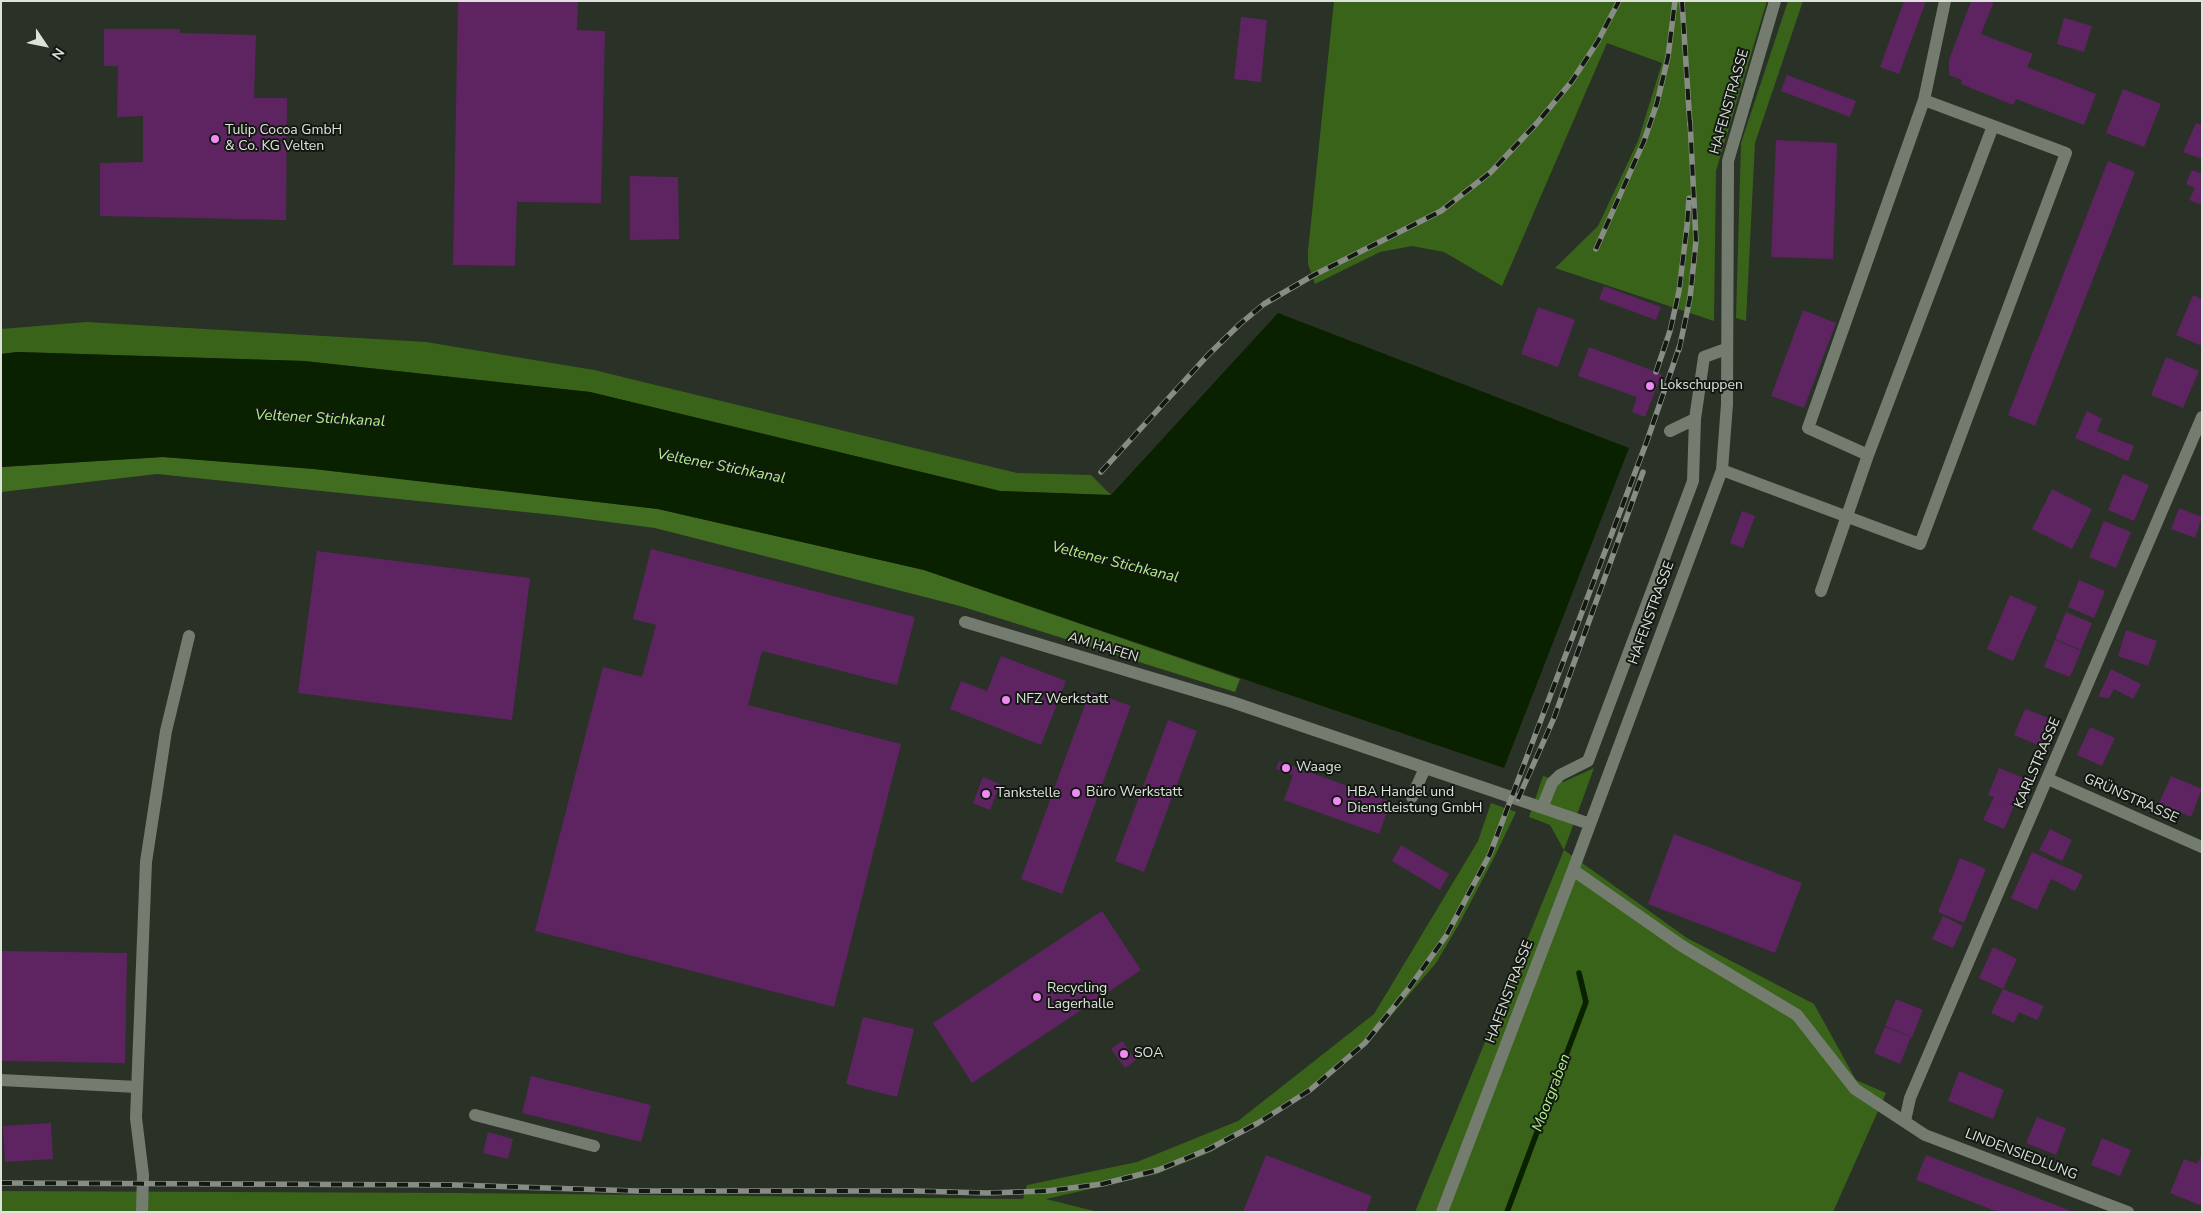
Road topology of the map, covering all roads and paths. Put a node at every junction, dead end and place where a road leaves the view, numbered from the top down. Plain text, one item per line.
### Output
1 (1775, 1) edge
2 (1945, 1) edge
3 (1924, 100) junction
4 (1993, 126) junction
5 (1726, 349) junction
6 (2202, 417) edge
7 (1695, 419) junction
8 (1670, 431) dead end
9 (1868, 455) junction
10 (1722, 470) junction
11 (1847, 516) junction
12 (1821, 590) dead end
13 (965, 622) dead end
14 (189, 636) dead end
15 (1425, 768) junction
16 (2048, 779) junction
17 (1412, 797) dead end
18 (1538, 806) junction
19 (1590, 824) junction
20 (2202, 847) edge
21 (1573, 870) junction
22 (1, 1080) edge
23 (137, 1087) junction
24 (475, 1115) dead end
25 (1905, 1121) junction
26 (594, 1146) dead end
27 (142, 1212) edge
28 (1442, 1212) edge
29 (2128, 1212) edge

1 - 5 street, HAFENSTRASSE
2 - 3 street
3 - 4 street
3 - 9 street
4 - 9 street
4 - 11 street
5 - 7 street
5 - 10 street, HAFENSTRASSE
6 - 16 street, KARLSTRASSE
7 - 8 street
7 - 18 street
9 - 11 street
10 - 11 street
10 - 19 street, HAFENSTRASSE
11 - 12 street
13 - 15 street, AM HAFEN
14 - 23 street
15 - 17 street
15 - 18 street, AM HAFEN
16 - 20 street, GRÜNSTRASSE
16 - 25 street, KARLSTRASSE
18 - 19 street
19 - 21 street, HAFENSTRASSE
21 - 25 street, LINDENSIEDLUNG
21 - 28 street, HAFENSTRASSE
22 - 23 street
23 - 27 street
24 - 26 street
25 - 29 street, LINDENSIEDLUNG

